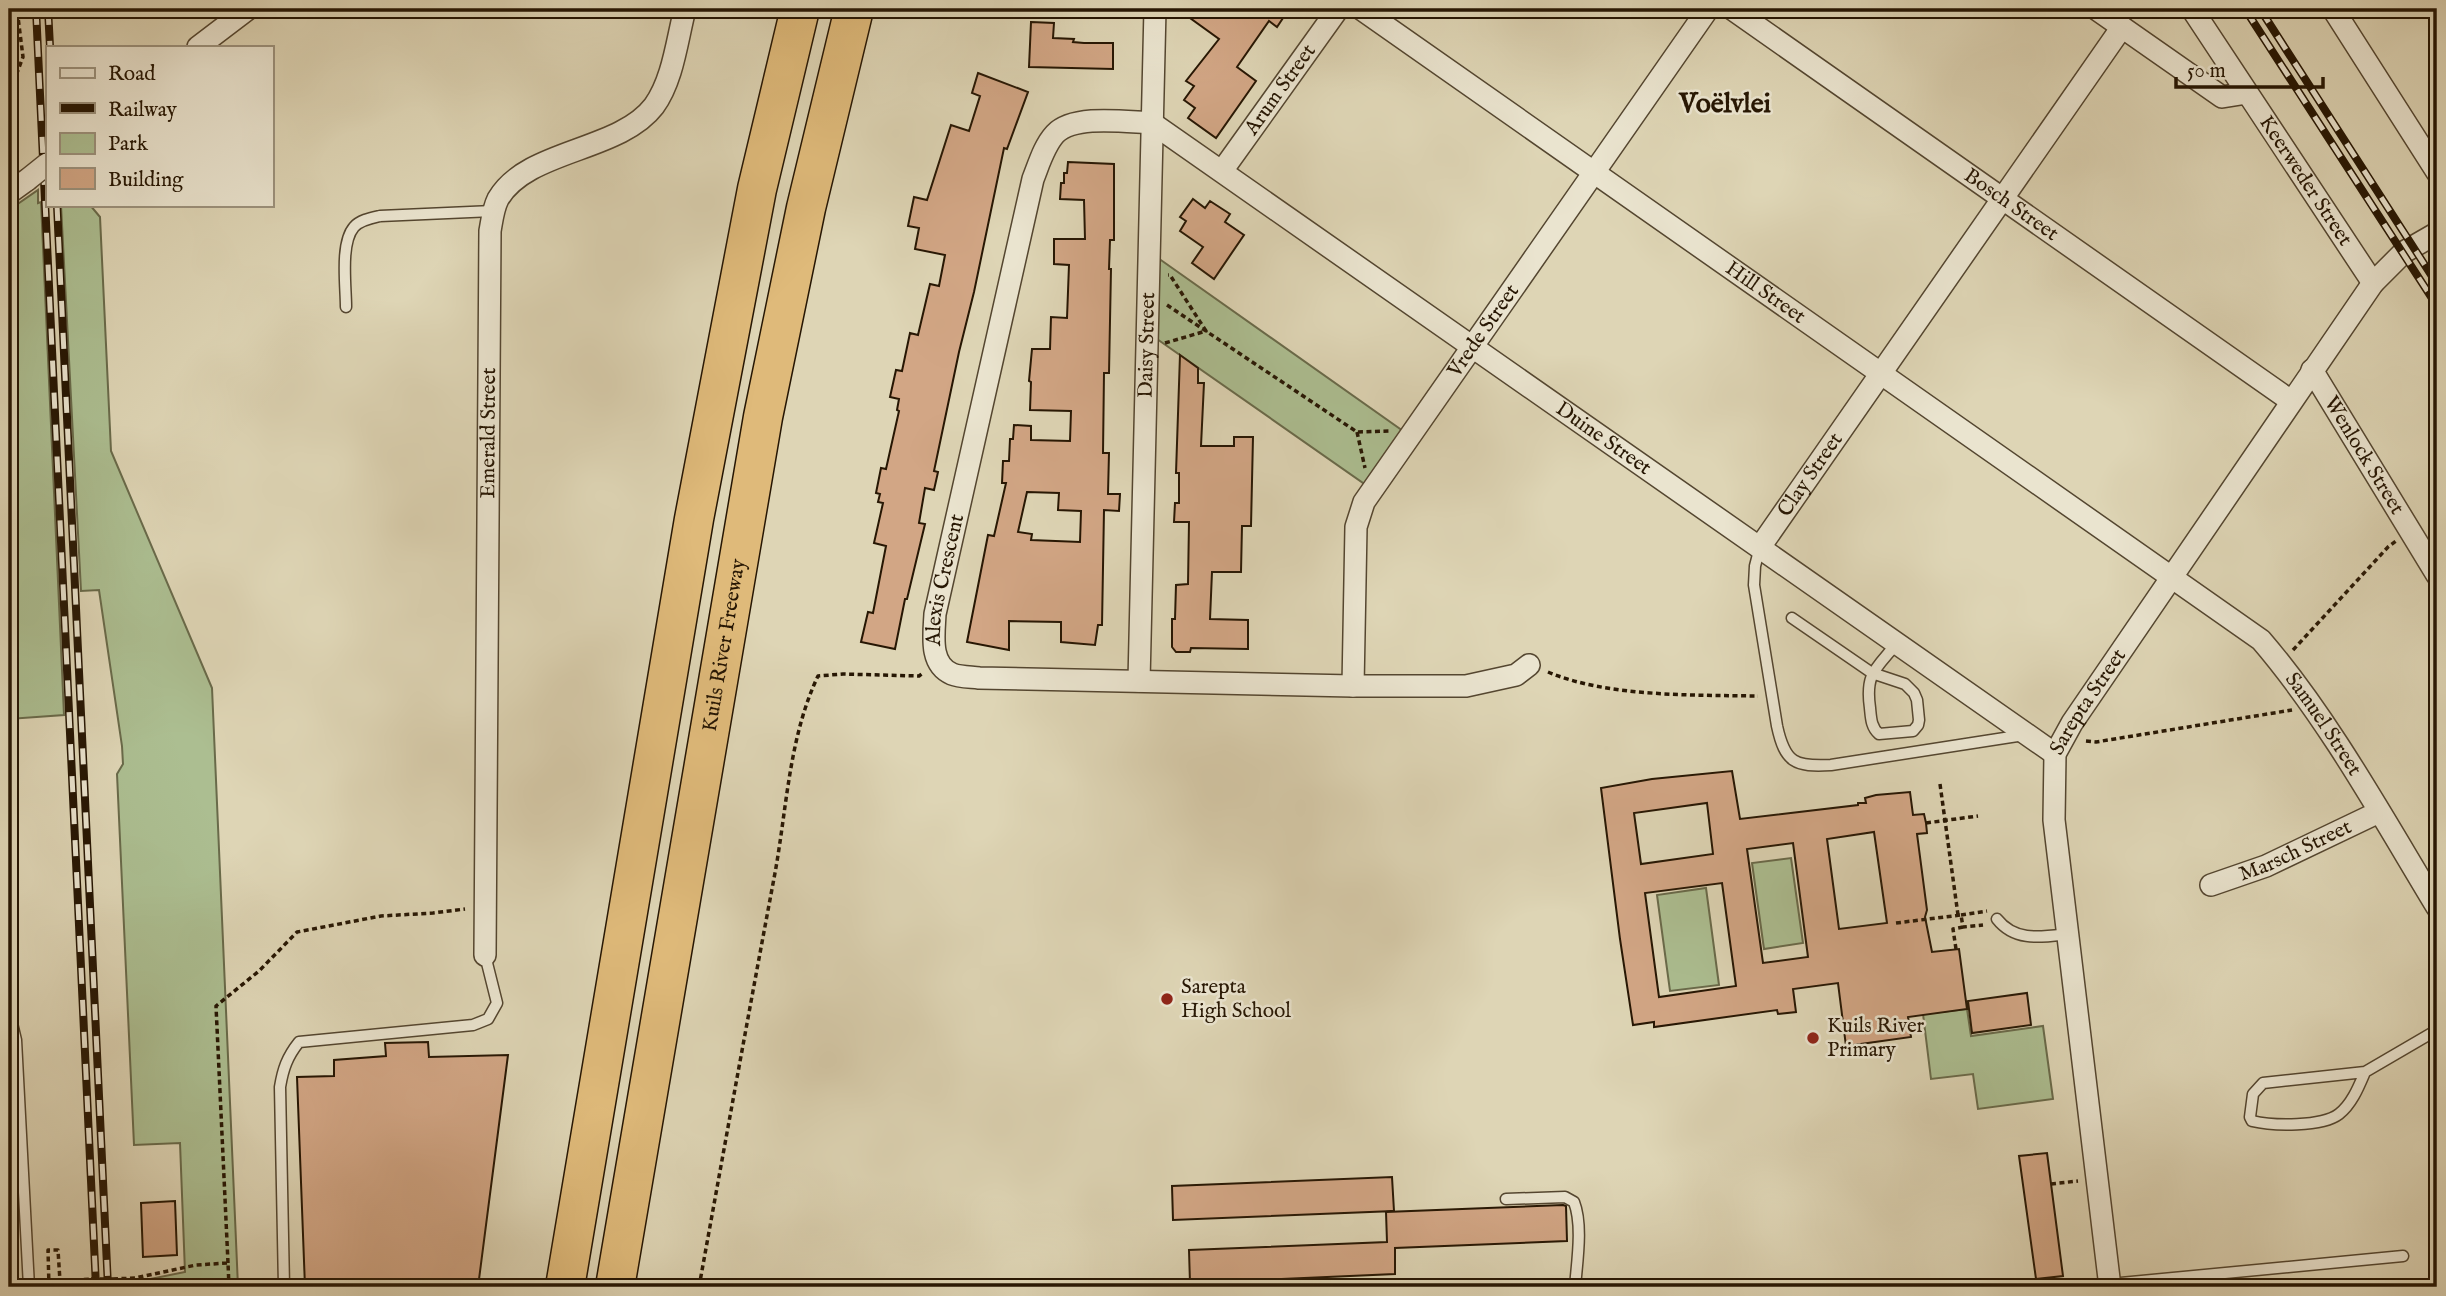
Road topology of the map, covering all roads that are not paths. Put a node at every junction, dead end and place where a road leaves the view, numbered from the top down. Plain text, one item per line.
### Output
1 (248, 9) edge
2 (685, 9) edge
3 (800, 9) edge
4 (854, 9) edge
5 (1155, 9) edge
6 (1338, 9) edge
7 (1361, 9) edge
8 (1708, 9) edge
9 (1732, 9) edge
10 (2096, 9) edge
11 (2192, 9) edge
12 (2333, 9) edge
13 (2122, 27) junction
14 (199, 46) edge
15 (2247, 93) junction
16 (1152, 123) junction
17 (46, 165) edge
18 (1222, 171) junction
19 (1594, 172) junction
20 (2437, 173) edge
21 (9, 193) edge
22 (2003, 198) junction
23 (493, 211) junction
24 (2437, 233) edge
25 (2373, 283) junction
26 (346, 307) dead end
27 (1473, 349) junction
28 (2312, 370) junction
29 (1881, 374) junction
30 (2291, 401) junction
31 (1760, 547) junction
32 (2437, 575) edge
33 (2171, 576) junction
34 (1792, 618) dead end
35 (1896, 643) junction
36 (1530, 665) road end
37 (1872, 673) junction
38 (1139, 681) junction
39 (1353, 687) junction
40 (2028, 735) junction
41 (2055, 754) junction
42 (2379, 813) junction
43 (2211, 885) dead end
44 (2437, 906) edge
45 (1994, 915) road end
46 (2068, 934) junction
47 (485, 955) joint
48 (9, 1011) edge
49 (2437, 1030) edge
50 (2365, 1072) junction
51 (1506, 1199) dead end
52 (2403, 1256) dead end
53 (2110, 1286) edge
54 (29, 1287) edge
55 (284, 1287) edge
56 (565, 1287) edge
57 (615, 1287) edge
58 (1575, 1287) edge

1 - 14 street
2 - 23 street
3 - 56 highway
4 - 57 highway, Kuils River Freeway
5 - 16 street, Daisy Street
6 - 18 street, Arum Street
7 - 19 street, Hill Street
8 - 19 street, Vrede Street
9 - 22 street, Bosch Street
10 - 13 street
11 - 15 street, Keerweder Street
12 - 20 street
13 - 15 street
13 - 22 street, Clay Street
15 - 25 street, Keerweder Street
16 - 18 street, Duine Street
16 - 38 street, Daisy Street
16 - 38 street, Alexis Crescent
17 - 21 street, bridge
18 - 27 street, Duine Street
19 - 27 street, Vrede Street
19 - 29 street, Hill Street
22 - 29 street, Clay Street
22 - 30 street, Bosch Street
23 - 26 lane
23 - 47 street, Emerald Street
24 - 25 street, Sarepta Street
25 - 28 street, Sarepta Street
27 - 31 street, Duine Street
27 - 39 street, Vrede Street
28 - 30 street, Sarepta Street
28 - 32 street, Wenlock Street
29 - 31 street, Clay Street
29 - 33 street, Hill Street
30 - 33 street, Sarepta Street
31 - 35 street, Duine Street
31 - 40 lane, Clay Street
33 - 41 street, Sarepta Street
33 - 42 street, Samuel Street
34 - 37 lane
35 - 37 lane
35 - 40 street, Duine Street
36 - 39 street, Alexis Crescent
37 - 37 lane
38 - 39 street, Alexis Crescent
40 - 41 street, Duine Street
41 - 46 street, Sarepta Street
42 - 43 street, Marsch Street
42 - 44 street, Samuel Street
45 - 46 lane
46 - 53 street, Sarepta Street
47 - 55 lane
48 - 54 lane
49 - 50 lane
50 - 50 lane
51 - 58 lane
52 - 53 lane

